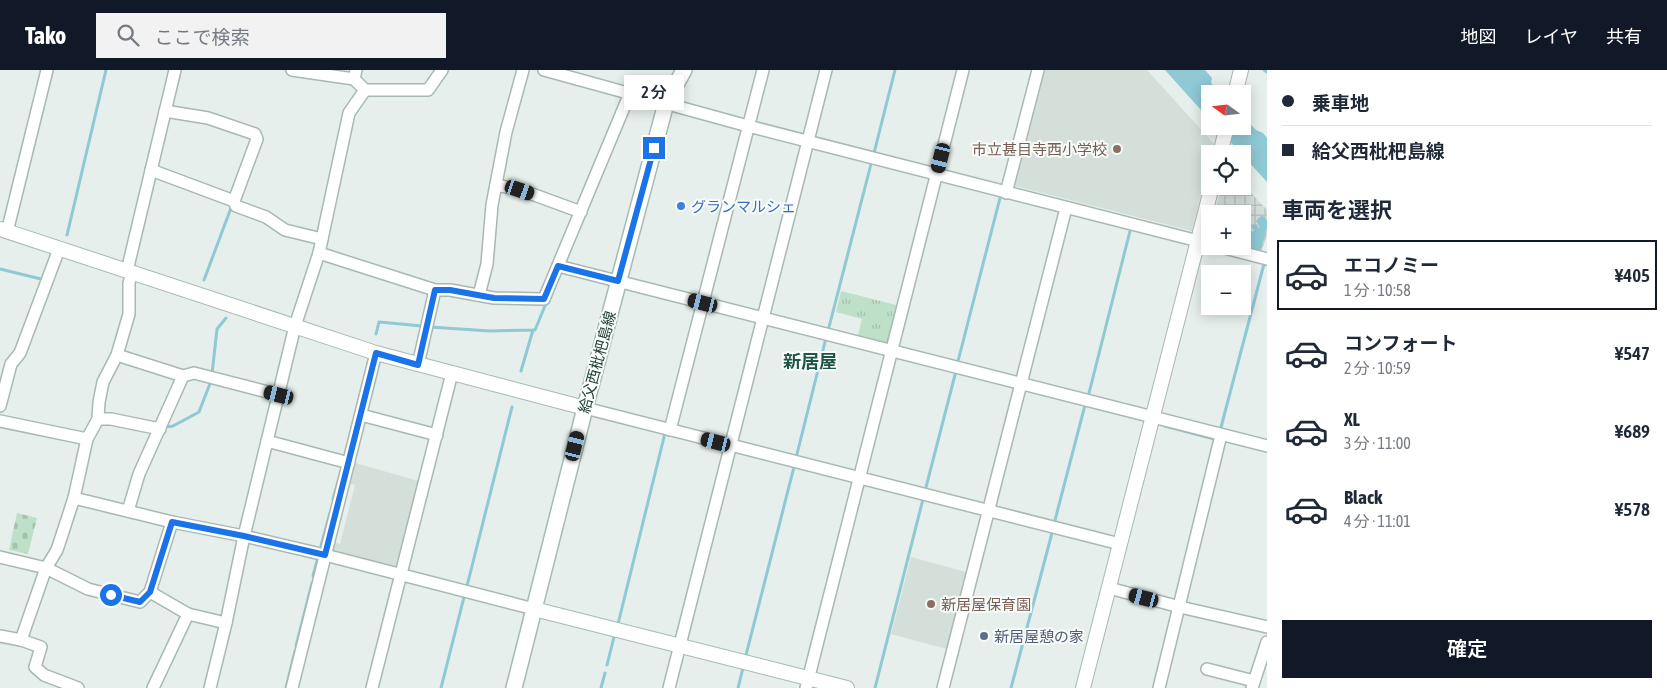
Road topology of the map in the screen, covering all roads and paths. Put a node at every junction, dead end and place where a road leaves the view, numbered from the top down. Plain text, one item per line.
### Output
1 (47, 70) edge
2 (175, 70) edge
3 (292, 70) edge
4 (442, 70) edge
5 (524, 70) edge
6 (544, 70) edge
7 (684, 70) edge
8 (763, 70) edge
9 (826, 70) edge
10 (964, 70) edge
11 (1038, 70) edge
12 (1241, 70) edge
13 (355, 74) edge
14 (589, 76) edge
15 (1237, 85) edge
16 (365, 90) junction
17 (630, 93) junction
18 (666, 103) junction
19 (165, 111) junction
20 (748, 126) junction
21 (808, 142) junction
22 (151, 170) junction
23 (936, 175) junction
24 (496, 185) junction
25 (1006, 193) junction
26 (234, 201) junction
27 (1066, 208) junction
28 (580, 212) junction
29 (4, 230) edge
30 (322, 239) junction
31 (1201, 242) edge
32 (59, 249) junction
33 (319, 253) junction
34 (1201, 253) edge
35 (1251, 255) edge
36 (1267, 259) edge
37 (558, 266) junction
38 (130, 272) junction
39 (618, 281) junction
40 (435, 290) junction
41 (479, 295) junction
42 (703, 303) junction
43 (763, 318) junction
44 (296, 326) junction
45 (892, 351) junction
46 (376, 353) junction
47 (117, 355) junction
48 (418, 365) junction
49 (452, 374) junction
50 (183, 376) junction
51 (1021, 384) junction
52 (279, 395) junction
53 (0, 406) edge
54 (585, 408) junction
55 (361, 415) junction
56 (1153, 417) junction
57 (98, 419) junction
58 (0, 422) edge
59 (160, 429) junction
60 (670, 430) junction
61 (436, 435) junction
62 (1221, 435) junction
63 (87, 440) junction
64 (267, 441) junction
65 (731, 446) junction
66 (1267, 446) edge
67 (349, 462) junction
68 (859, 479) junction
69 (74, 498) junction
70 (128, 511) junction
71 (988, 512) junction
72 (172, 522) junction
73 (244, 536) junction
74 (1120, 544) junction
75 (325, 555) junction
76 (0, 557) edge
77 (46, 568) junction
78 (401, 574) junction
79 (1109, 588) junction
80 (150, 592) junction
81 (1180, 607) junction
82 (534, 609) junction
83 (188, 614) junction
84 (226, 623) junction
85 (1267, 627) edge
86 (0, 636) edge
87 (21, 640) junction
88 (1267, 642) edge
89 (680, 646) junction
90 (1207, 669) dead end
91 (807, 683) edge
92 (1253, 685) edge
93 (78, 688) edge
94 (153, 688) edge
95 (210, 688) edge
96 (292, 688) edge
97 (372, 688) edge
98 (514, 688) edge
99 (669, 688) edge
100 (847, 688) edge
101 (943, 688) edge
102 (1083, 688) edge
103 (1159, 688) edge

1 - 29 street
2 - 19 street
3 - 13 street
4 - 16 street
5 - 24 street
6 - 14 street
7 - 18 main road, 給父西枇杷島線
8 - 20 street
9 - 21 street
10 - 23 street
11 - 25 street
12 - 15 street
13 - 16 street
14 - 17 street
16 - 30 street
17 - 18 street
17 - 28 street
18 - 20 street
18 - 39 main road, 給父西枇杷島線
19 - 22 street
19 - 26 street
20 - 21 street
20 - 42 street
21 - 23 street
21 - 43 street
22 - 26 street
22 - 38 street
23 - 25 street
23 - 45 street
24 - 28 street
24 - 41 street
25 - 27 street
26 - 30 street
27 - 31 street
27 - 51 street
28 - 37 street
29 - 32 street
30 - 33 street
32 - 38 street
32 - 53 street
33 - 40 street
33 - 44 street
34 - 56 street
35 - 36 street
37 - 39 street
37 - 41 street
38 - 44 street
38 - 47 street
39 - 42 street
39 - 54 main road, 給父西枇杷島線
40 - 41 street
40 - 48 street
42 - 43 street
42 - 60 street
43 - 45 street
43 - 65 street
44 - 46 street
44 - 52 street
45 - 51 street
45 - 68 street
46 - 48 street
46 - 55 street
47 - 50 street
47 - 57 street
48 - 49 street
49 - 54 street
49 - 61 street
50 - 52 street
50 - 59 street
51 - 56 street
51 - 71 street
52 - 64 street
54 - 60 street
54 - 82 main road, 給父西枇杷島線
55 - 61 street
55 - 67 street
56 - 62 street
56 - 74 street
57 - 59 street
57 - 63 street
58 - 63 street
59 - 70 street
60 - 65 street
61 - 78 street
62 - 66 street
62 - 81 street
63 - 69 street
64 - 67 street
64 - 73 street
65 - 68 street
65 - 89 street
67 - 75 street
68 - 71 street
68 - 91 street
69 - 70 street
69 - 77 street
70 - 72 street
71 - 74 street
71 - 101 street
72 - 73 street
72 - 80 street
73 - 75 street
73 - 84 street
74 - 79 street
75 - 78 street
75 - 96 street
76 - 77 street
77 - 80 street
77 - 87 street
78 - 82 street
78 - 97 street
79 - 81 street
79 - 102 street
80 - 83 street
81 - 85 street
81 - 103 street
82 - 89 street
82 - 98 main road, 給父西枇杷島線
83 - 84 street
83 - 94 street
84 - 95 street
86 - 87 street
87 - 93 street
88 - 92 street
89 - 91 street
89 - 99 street
90 - 92 street
91 - 100 street

